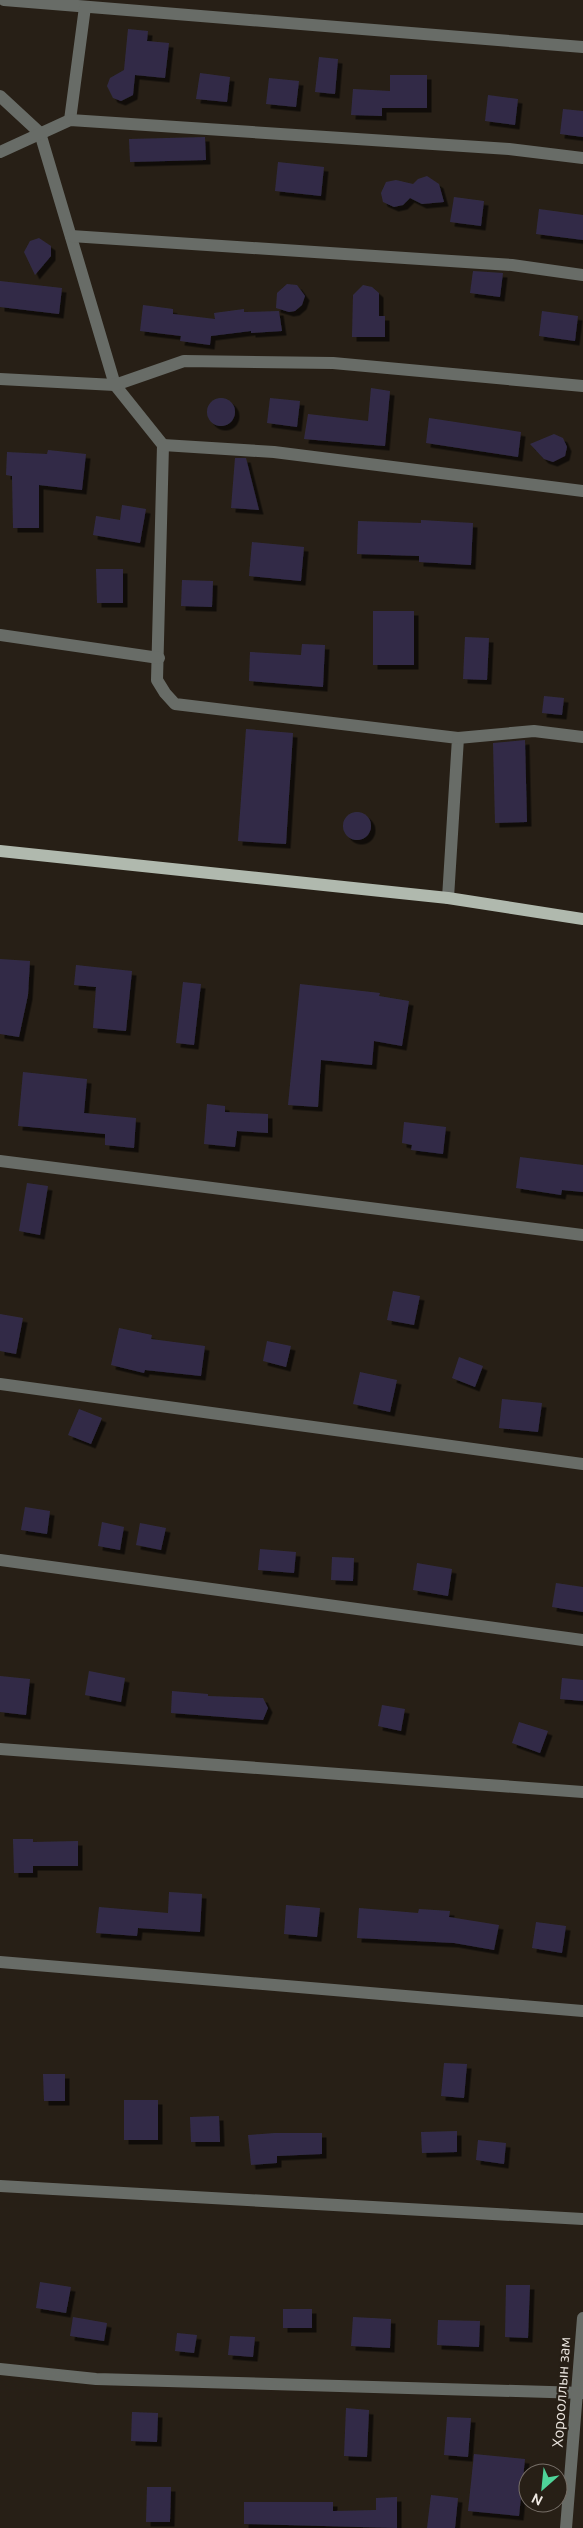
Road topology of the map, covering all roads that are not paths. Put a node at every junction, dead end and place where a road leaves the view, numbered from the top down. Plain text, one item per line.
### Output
1 (4, 0) edge
2 (85, 7) junction
3 (583, 47) edge
4 (0, 96) edge
5 (70, 120) junction
6 (40, 133) junction
7 (0, 152) edge
8 (583, 158) edge
9 (71, 236) junction
10 (583, 275) edge
11 (0, 379) edge
12 (114, 385) junction
13 (583, 386) edge
14 (163, 445) junction
15 (583, 491) edge
16 (0, 635) edge
17 (159, 658) junction
18 (583, 737) edge
19 (458, 738) junction
20 (0, 851) edge
21 (448, 898) junction
22 (583, 919) edge
23 (0, 1161) edge
24 (583, 1235) edge
25 (0, 1384) edge
26 (583, 1464) edge
27 (0, 1560) edge
28 (583, 1640) edge
29 (0, 1749) edge
30 (583, 1792) edge
31 (0, 1962) edge
32 (583, 2011) edge
33 (0, 2186) edge
34 (583, 2219) edge
35 (583, 2318) edge
36 (0, 2369) edge
37 (580, 2393) edge
38 (566, 2528) edge

1 - 2 street
2 - 3 street
2 - 5 street
4 - 6 street
5 - 6 street
5 - 8 street
6 - 7 street
6 - 9 street
9 - 10 street
9 - 12 street
11 - 12 street
12 - 13 street
12 - 14 street
14 - 15 street
14 - 17 street
16 - 17 street
17 - 19 street
18 - 19 street
19 - 21 street
20 - 21 main road
21 - 22 main road
23 - 24 street
25 - 26 street
27 - 28 street
29 - 30 street
31 - 32 street
33 - 34 street
35 - 37 street, Хорооллын зам
36 - 37 street
37 - 38 street, Хорооллын зам

